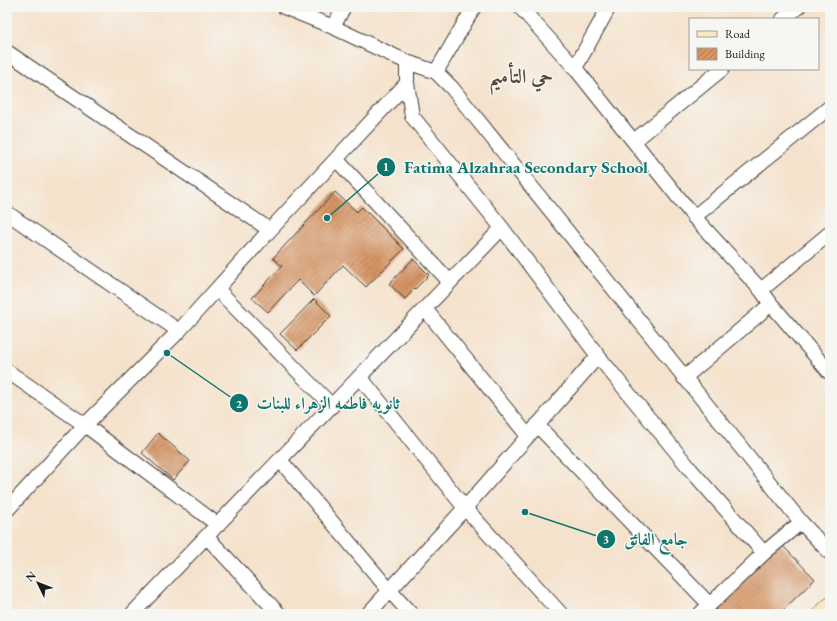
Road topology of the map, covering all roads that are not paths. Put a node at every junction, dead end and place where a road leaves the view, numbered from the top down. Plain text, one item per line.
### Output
1 (284, 7) edge
2 (344, 7) edge
3 (474, 7) edge
4 (520, 7) edge
5 (609, 7) edge
6 (798, 7) edge
7 (784, 18) edge
8 (333, 27) junction
9 (7, 52) edge
10 (407, 62) junction
11 (575, 68) junction
12 (721, 70) edge
13 (436, 72) junction
14 (407, 83) junction
15 (830, 107) edge
16 (634, 141) junction
17 (336, 159) junction
18 (7, 213) edge
19 (694, 217) junction
20 (502, 228) junction
21 (270, 230) junction
22 (830, 233) edge
23 (450, 282) junction
24 (217, 289) junction
25 (761, 290) junction
26 (771, 304) junction
27 (424, 309) junction
28 (179, 331) junction
29 (598, 356) junction
30 (7, 371) edge
31 (830, 373) edge
32 (360, 377) junction
33 (684, 378) junction
34 (332, 406) junction
35 (85, 425) junction
36 (537, 426) junction
37 (528, 436) junction
38 (280, 460) junction
39 (465, 508) junction
40 (7, 510) edge
41 (801, 522) junction
42 (218, 525) junction
43 (207, 537) junction
44 (764, 553) junction
45 (830, 553) edge
46 (389, 590) junction
47 (830, 607) edge
48 (704, 609) edge
49 (132, 614) edge
50 (279, 614) edge
51 (368, 614) edge
52 (411, 614) edge
53 (561, 614) edge
54 (823, 614) edge

1 - 8 street
2 - 8 street
3 - 13 street
4 - 11 street
5 - 11 street
6 - 7 street
8 - 10 street
9 - 21 street
10 - 13 street
10 - 14 street
11 - 16 street
12 - 16 street
13 - 33 street
14 - 17 street
14 - 20 street
15 - 19 street
16 - 19 street
17 - 21 street
17 - 23 street
18 - 28 street
19 - 25 street
20 - 23 street
20 - 29 street
21 - 24 street
22 - 25 street
23 - 27 street
24 - 28 street
24 - 34 street
25 - 26 street
26 - 31 street
26 - 33 street
27 - 32 street
27 - 37 street
28 - 35 street
29 - 36 street
29 - 44 street
30 - 35 street
32 - 34 street
32 - 39 street
33 - 41 street
34 - 38 street
35 - 40 street
35 - 42 street
36 - 37 street
36 - 48 street
37 - 39 street
38 - 42 street
38 - 46 street
39 - 46 street
39 - 53 street
41 - 44 street
41 - 45 street
42 - 43 street
43 - 49 street
43 - 50 street
44 - 48 street
46 - 51 street
46 - 52 street
47 - 54 main road

